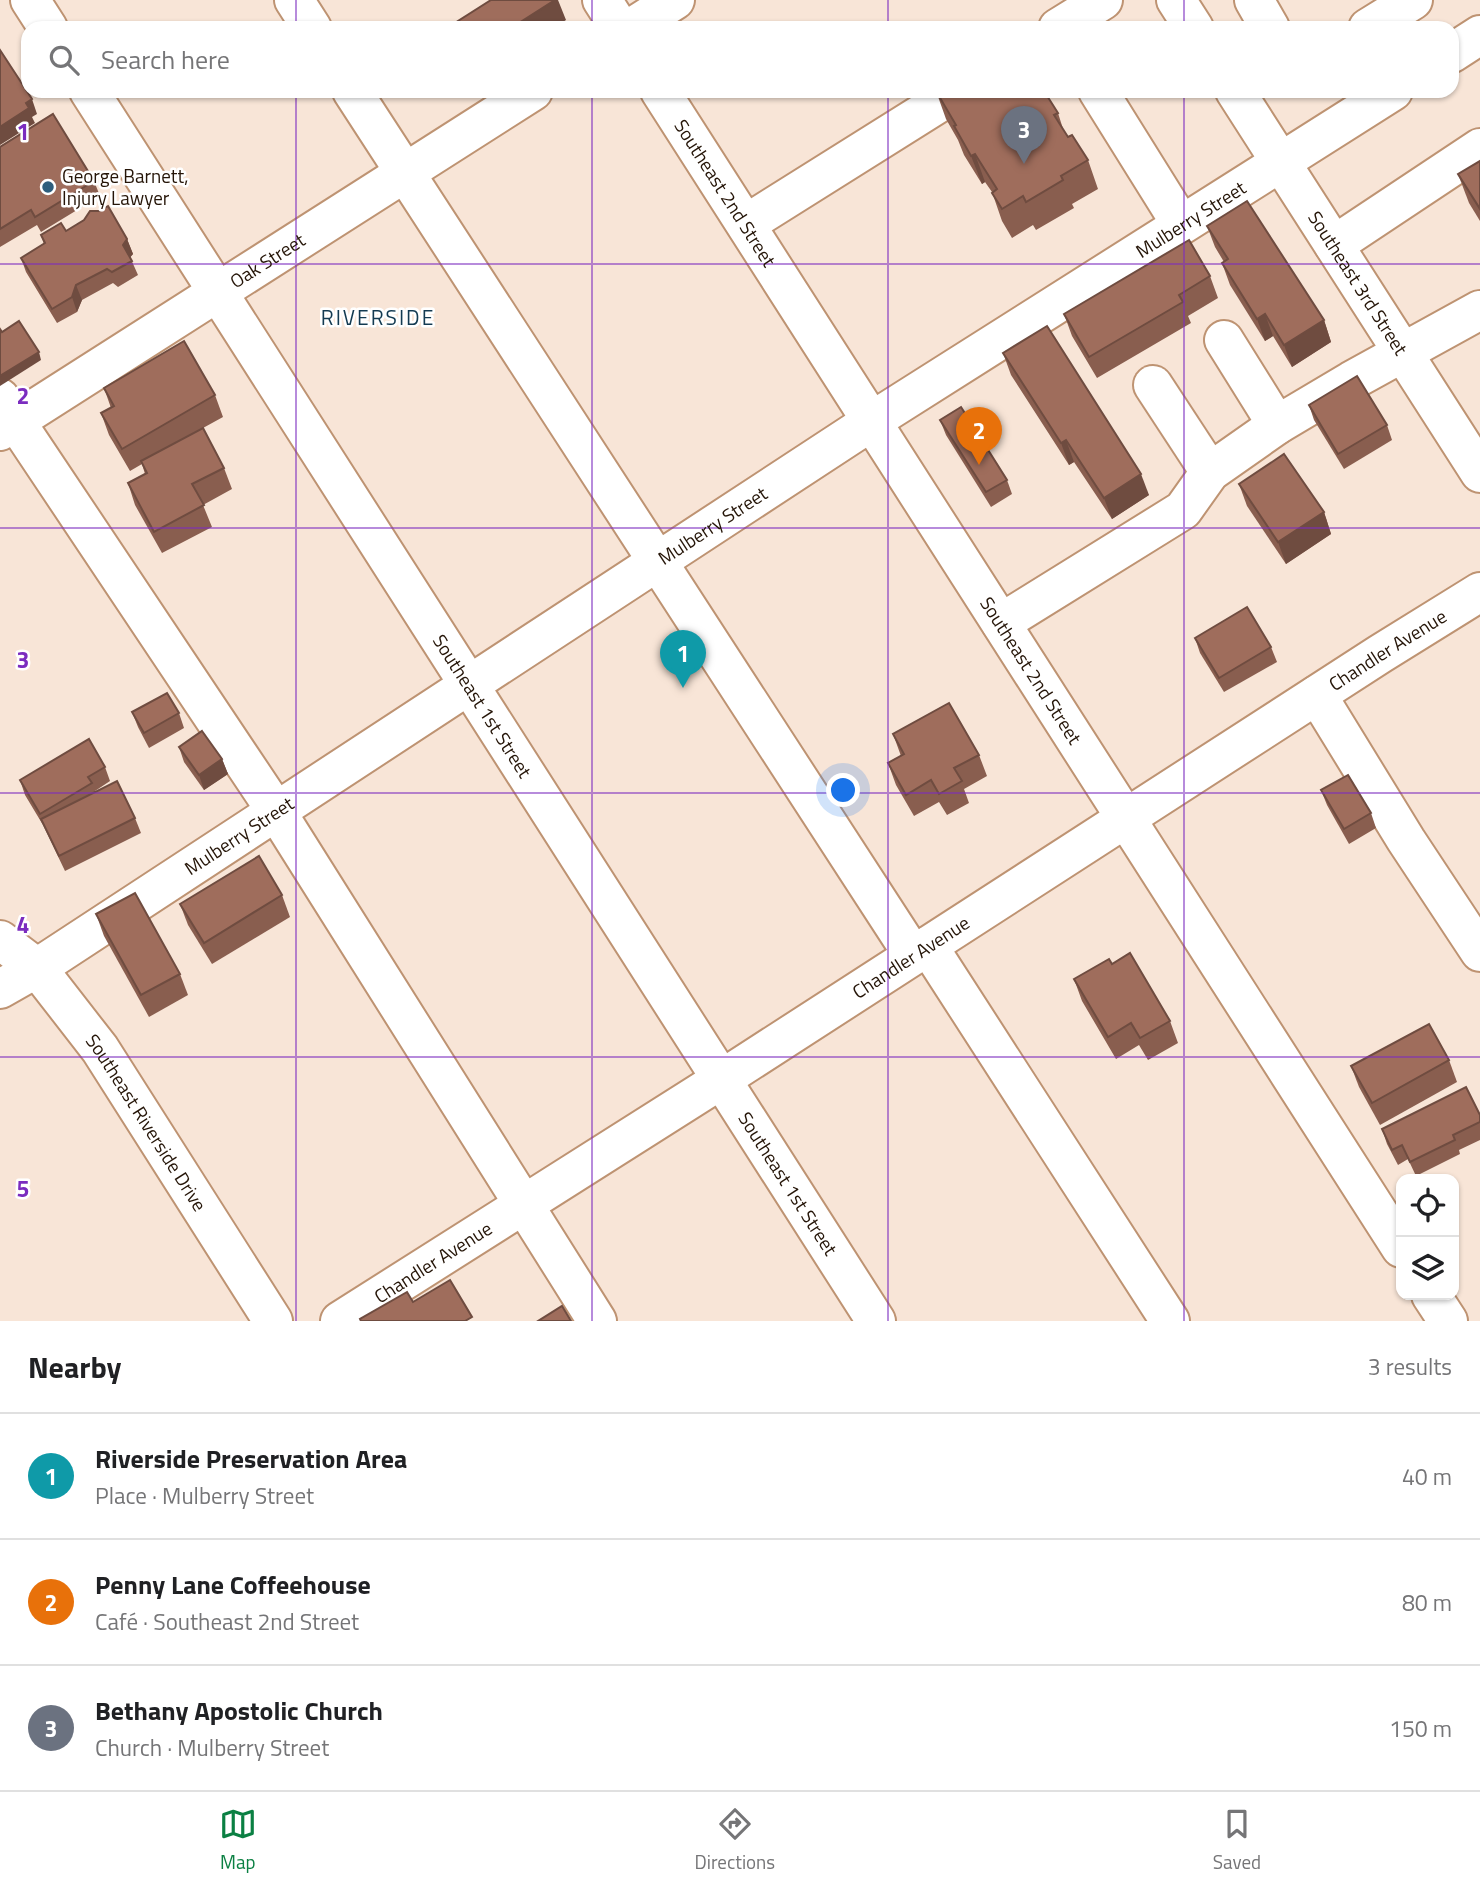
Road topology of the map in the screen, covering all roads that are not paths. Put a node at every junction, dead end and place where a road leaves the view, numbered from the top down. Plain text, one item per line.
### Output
1 (30, 0) edge
2 (293, 0) edge
3 (602, 0) edge
4 (674, 0) edge
5 (1102, 0) edge
6 (1176, 0) edge
7 (1254, 0) edge
8 (1413, 0) edge
9 (44, 21) edge
10 (307, 21) edge
11 (616, 21) edge
12 (642, 21) edge
13 (1069, 21) edge
14 (1190, 21) edge
15 (1266, 21) edge
16 (1379, 21) edge
17 (1480, 36) edge
18 (1459, 49) edge
19 (93, 98) edge
20 (357, 98) edge
21 (522, 98) edge
22 (665, 98) edge
23 (947, 98) edge
24 (1102, 98) edge
25 (1239, 98) edge
26 (1382, 98) edge
27 (1480, 148) edge
28 (1281, 163) junction
29 (405, 173) junction
30 (746, 224) junction
31 (1181, 224) junction
32 (1334, 245) junction
33 (218, 293) junction
34 (1480, 310) edge
35 (1224, 340) dead end
36 (1404, 354) junction
37 (1153, 385) dead end
38 (5, 417) edge
39 (872, 421) junction
40 (1277, 425) junction
41 (1210, 472) junction
42 (1480, 473) edge
43 (659, 562) junction
44 (1480, 592) edge
45 (1001, 623) junction
46 (471, 686) junction
47 (1317, 695) junction
48 (276, 811) junction
49 (1125, 818) junction
50 (0, 940) edge
51 (921, 951) junction
52 (1480, 952) edge
53 (37, 968) junction
54 (0, 989) edge
55 (722, 1079) junction
56 (524, 1204) junction
57 (1396, 1240) edge
58 (1434, 1300) edge
59 (273, 1321) edge
60 (340, 1321) edge
61 (597, 1321) edge
62 (876, 1321) edge
63 (1170, 1321) edge
64 (1448, 1321) edge

1 - 9 street
2 - 10 street
3 - 11 street
4 - 12 street
5 - 13 street
6 - 14 street
7 - 15 street
8 - 16 street
17 - 18 street
19 - 33 street, Southeast 1st Street
20 - 29 street
21 - 29 street, Oak Street
22 - 30 street, Southeast 2nd Street
23 - 30 street
24 - 31 street
25 - 28 street, Southeast 3rd Street
26 - 28 street, Mulberry Street
27 - 32 street
28 - 31 street, Mulberry Street
28 - 32 street, Southeast 3rd Street
29 - 33 street, Oak Street
29 - 43 street
30 - 39 street, Southeast 2nd Street
31 - 39 street, Mulberry Street
32 - 36 street, Southeast 3rd Street
33 - 38 street, Oak Street
33 - 46 street, Southeast 1st Street
34 - 36 street
35 - 40 street
36 - 40 street
36 - 42 street, Southeast 3rd Street
37 - 41 street
38 - 48 street
39 - 43 street, Mulberry Street
39 - 45 street, Southeast 2nd Street
40 - 41 street
41 - 45 street
43 - 46 street, Mulberry Street
43 - 51 street
44 - 47 street, Chandler Avenue
45 - 49 street, Southeast 2nd Street
46 - 48 street, Mulberry Street
46 - 55 street, Southeast 1st Street
47 - 49 street, Chandler Avenue
47 - 52 street
48 - 53 street, Mulberry Street
48 - 56 street
49 - 51 street, Chandler Avenue
49 - 57 street, Southeast 2nd Street
50 - 53 street, Southeast Riverside Drive
51 - 55 street, Chandler Avenue
51 - 63 street
53 - 54 street, Mulberry Street
53 - 59 street, Southeast Riverside Drive
55 - 56 street, Chandler Avenue
55 - 62 street, Southeast 1st Street
56 - 60 street, Chandler Avenue
56 - 61 street
58 - 64 street

